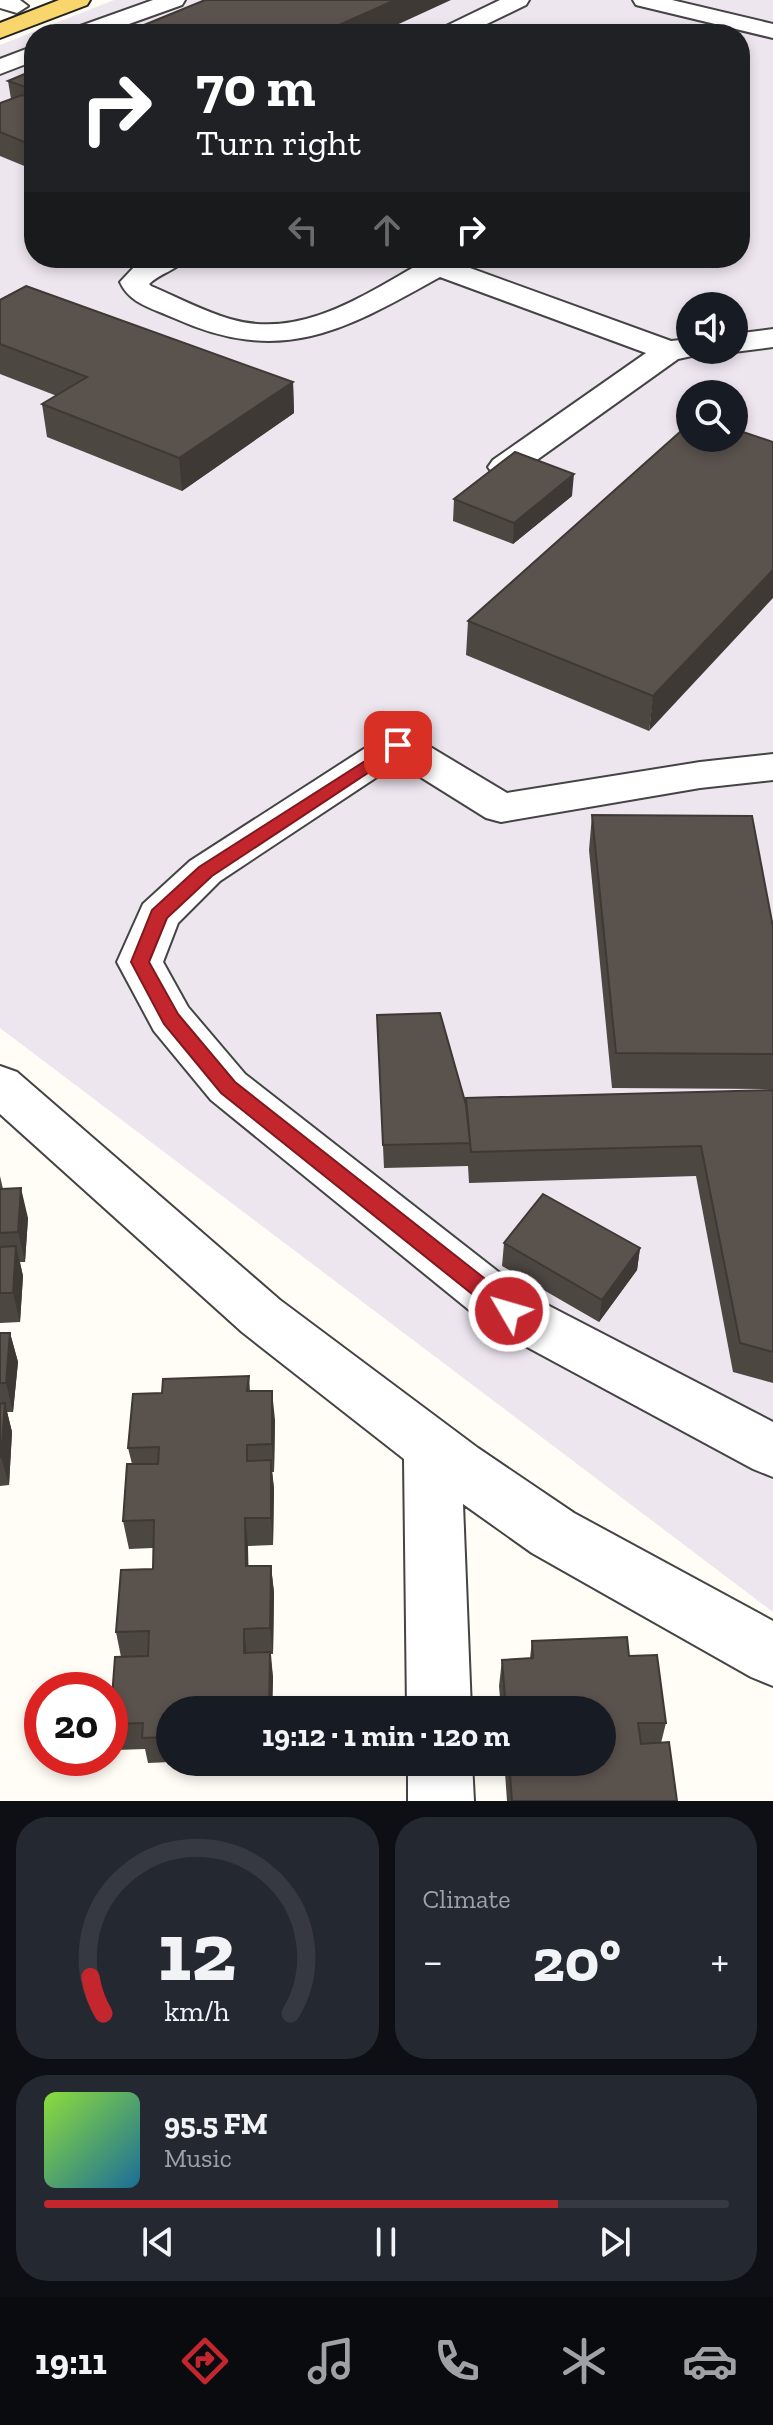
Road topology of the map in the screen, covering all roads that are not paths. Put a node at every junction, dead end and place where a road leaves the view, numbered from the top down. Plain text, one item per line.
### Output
1 (79, 0) edge
2 (174, 0) edge
3 (518, 0) edge
4 (644, 0) edge
5 (108, 24) edge
6 (469, 24) edge
7 (744, 24) edge
8 (750, 25) edge
9 (0, 31) edge
10 (773, 31) edge
11 (24, 57) edge
12 (0, 67) edge
13 (153, 268) edge
14 (418, 268) edge
15 (444, 268) edge
16 (773, 338) edge
17 (748, 341) edge
18 (676, 349) edge
19 (676, 353) edge
20 (505, 467) edge
21 (773, 767) edge
22 (0, 1085) edge
23 (432, 1447) junction
24 (773, 1451) edge
25 (773, 1655) edge
26 (439, 1696) edge
27 (440, 1776) edge
28 (441, 1801) edge

1 - 9 main road
2 - 5 street
3 - 6 street
4 - 7 street
8 - 10 street
11 - 12 street
13 - 14 street
15 - 18 street
16 - 17 street
19 - 20 street
21 - 24 street
22 - 23 street
23 - 25 street
23 - 26 street
27 - 28 street

